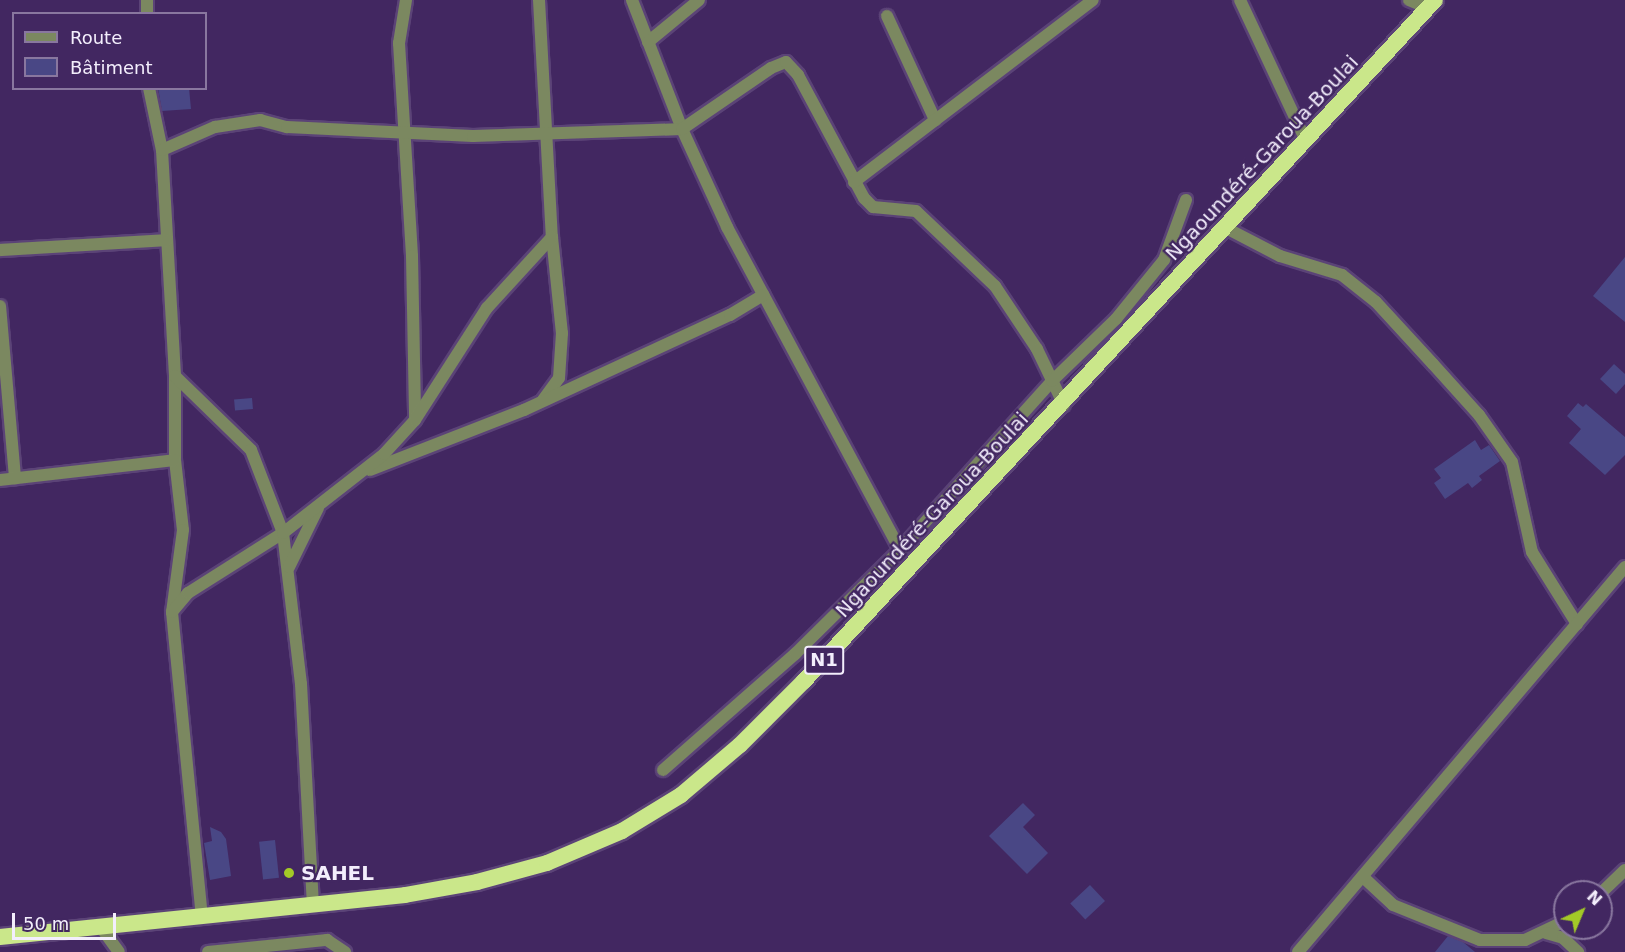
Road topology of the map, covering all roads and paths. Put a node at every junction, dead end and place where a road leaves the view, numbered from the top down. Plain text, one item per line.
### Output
1 (406, 0) edge
2 (539, 0) edge
3 (632, 0) edge
4 (699, 0) edge
5 (1093, 0) edge
6 (1240, 0) edge
7 (1409, 0) edge
8 (1432, 4) edge
9 (887, 16) dead end
10 (648, 42) junction
11 (149, 90) edge
12 (935, 120) junction
13 (682, 129) junction
14 (546, 133) junction
15 (403, 134) junction
16 (1306, 141) junction
17 (162, 150) junction
18 (854, 182) junction
19 (1186, 200) dead end
20 (1226, 228) junction
21 (552, 237) junction
22 (167, 240) junction
23 (0, 250) edge
24 (763, 295) junction
25 (0, 306) edge
26 (2, 342) edge
27 (175, 376) junction
28 (1052, 381) junction
29 (543, 401) junction
30 (1064, 405) junction
31 (415, 420) junction
32 (175, 460) junction
33 (356, 475) junction
34 (15, 478) junction
35 (0, 480) edge
36 (943, 500) junction
37 (322, 502) junction
38 (972, 502) junction
39 (283, 533) junction
40 (900, 550) junction
41 (1625, 567) edge
42 (288, 570) junction
43 (172, 612) junction
44 (1577, 624) junction
45 (663, 770) dead end
46 (1625, 870) edge
47 (1363, 877) junction
48 (1613, 882) edge
49 (313, 905) junction
50 (202, 917) junction
51 (100, 926) junction
52 (1553, 929) edge
53 (1546, 933) junction
54 (0, 937) edge
55 (119, 952) edge
56 (208, 952) edge
57 (345, 952) edge
58 (1298, 952) edge
59 (1578, 952) edge

1 - 15 street
2 - 14 street
3 - 10 street
4 - 10 street
5 - 12 street
6 - 16 street
7 - 8 street
8 - 16 highway, Ngaoundéré-Garoua-Boulai / N1
9 - 12 street
10 - 13 street
11 - 17 street
12 - 18 street
13 - 14 street
13 - 18 street
13 - 24 street
14 - 15 street
14 - 21 street
15 - 17 street
15 - 31 street
16 - 20 highway, Ngaoundéré-Garoua-Boulai / N1
17 - 22 street
18 - 28 street
19 - 28 street
20 - 30 highway, Ngaoundéré-Garoua-Boulai / N1
20 - 44 street
21 - 29 street
21 - 31 street
22 - 23 street
22 - 27 street
24 - 29 street
24 - 40 street
25 - 26 street
26 - 34 street
27 - 32 street
27 - 39 street
28 - 30 street
28 - 36 street
29 - 33 street
30 - 38 highway, Ngaoundéré-Garoua-Boulai / N1
31 - 33 street
32 - 34 street
32 - 43 street
33 - 37 street
34 - 35 street
36 - 38 street
36 - 40 street
37 - 39 street
37 - 42 street
38 - 49 highway, Ngaoundéré-Garoua-Boulai / N1
39 - 42 street
39 - 43 street
40 - 45 street
41 - 44 street
42 - 49 street
43 - 50 street
44 - 47 street
46 - 48 street
47 - 53 street
47 - 58 street
49 - 50 highway, Ngaoundéré-Garoua-Boulai / N1
50 - 51 highway, Ngaoundéré-Garoua-Boulai / N1
51 - 54 highway, Ngaoundéré-Garoua-Boulai / N1
51 - 55 street
52 - 53 street
53 - 59 street
56 - 57 street

